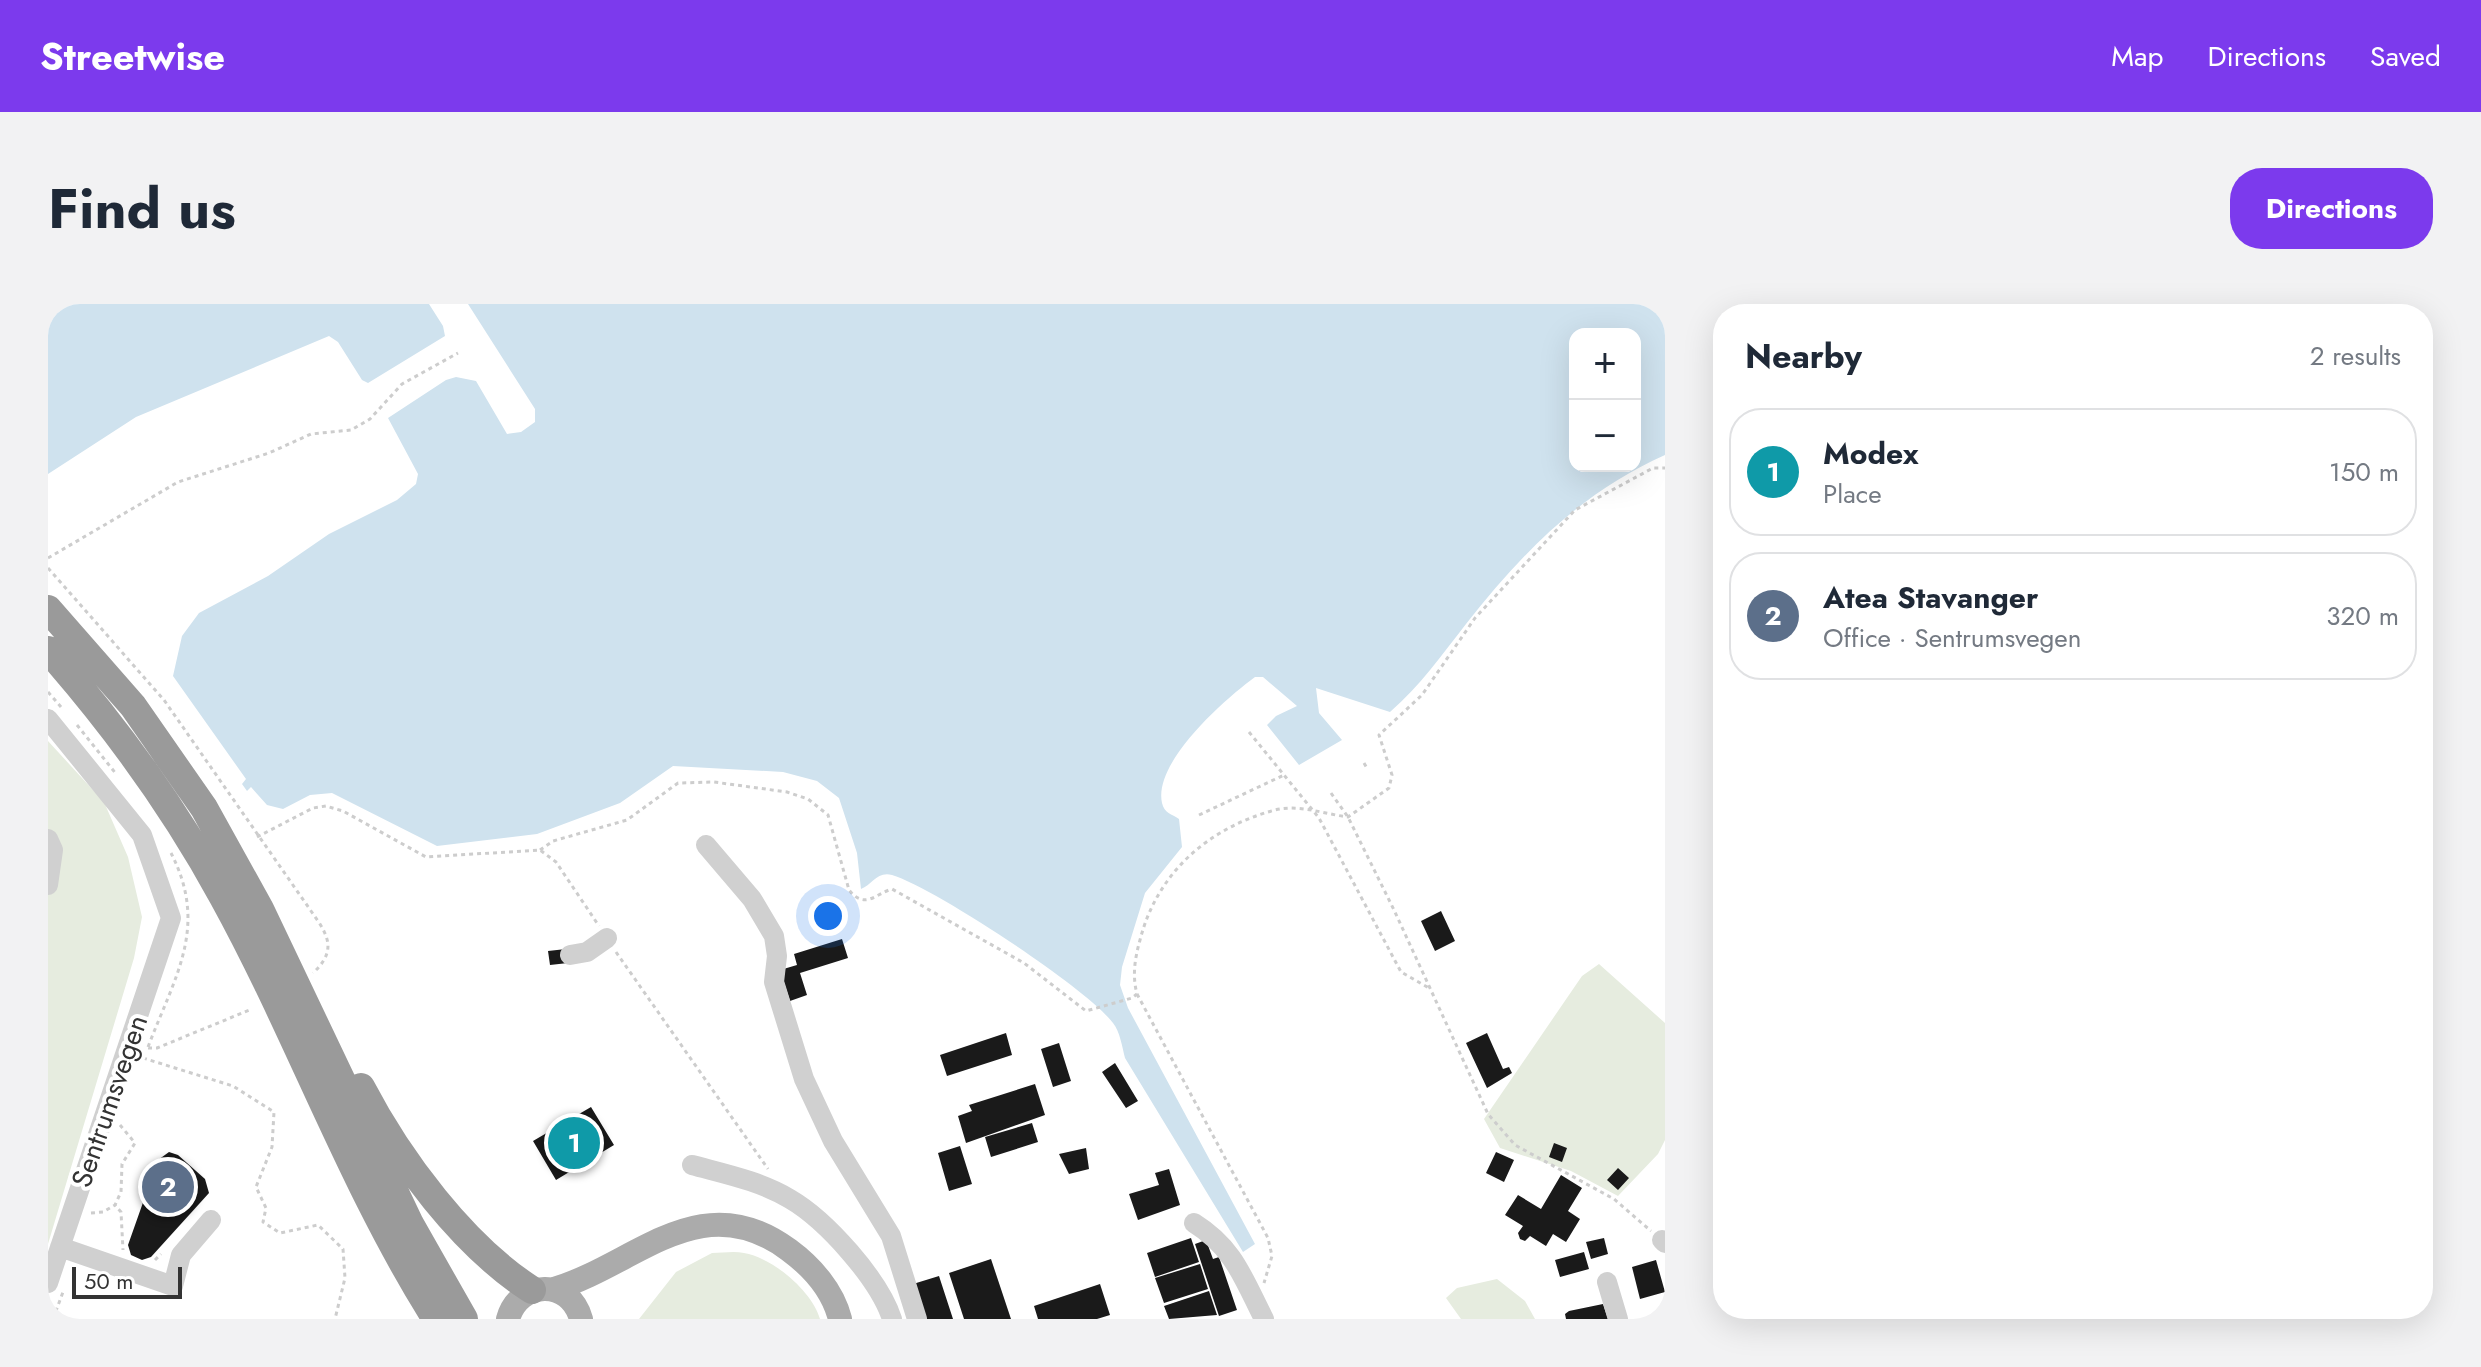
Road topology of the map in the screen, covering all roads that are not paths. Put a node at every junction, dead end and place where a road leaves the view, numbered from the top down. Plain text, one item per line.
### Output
1 (48, 609) edge
2 (48, 650) edge
3 (48, 719) edge
4 (48, 839) edge
5 (706, 845) dead end
6 (48, 885) edge
7 (260, 909) junction
8 (607, 938) dead end
9 (570, 955) dead end
10 (692, 1165) dead end
11 (211, 1220) dead end
12 (1194, 1223) dead end
13 (60, 1247) junction
14 (627, 1255) junction
15 (1607, 1282) dead end
16 (48, 1283) edge
17 (543, 1289) junction
18 (425, 1307) edge
19 (580, 1317) edge
20 (436, 1319) edge
21 (464, 1319) edge
22 (508, 1319) edge
23 (840, 1319) edge
24 (892, 1319) edge
25 (917, 1319) edge
26 (1264, 1319) edge
27 (1618, 1319) edge

1 - 7 highway
2 - 18 highway
3 - 13 street, Sentrumsvegen
4 - 6 street
5 - 25 street
7 - 17 highway
7 - 21 highway
8 - 9 street
10 - 24 street
11 - 13 street
12 - 26 street
13 - 16 street, Sentrumsvegen
14 - 17 main road
14 - 19 main road
14 - 23 main road
15 - 27 street
17 - 19 main road
17 - 22 main road
18 - 20 highway

